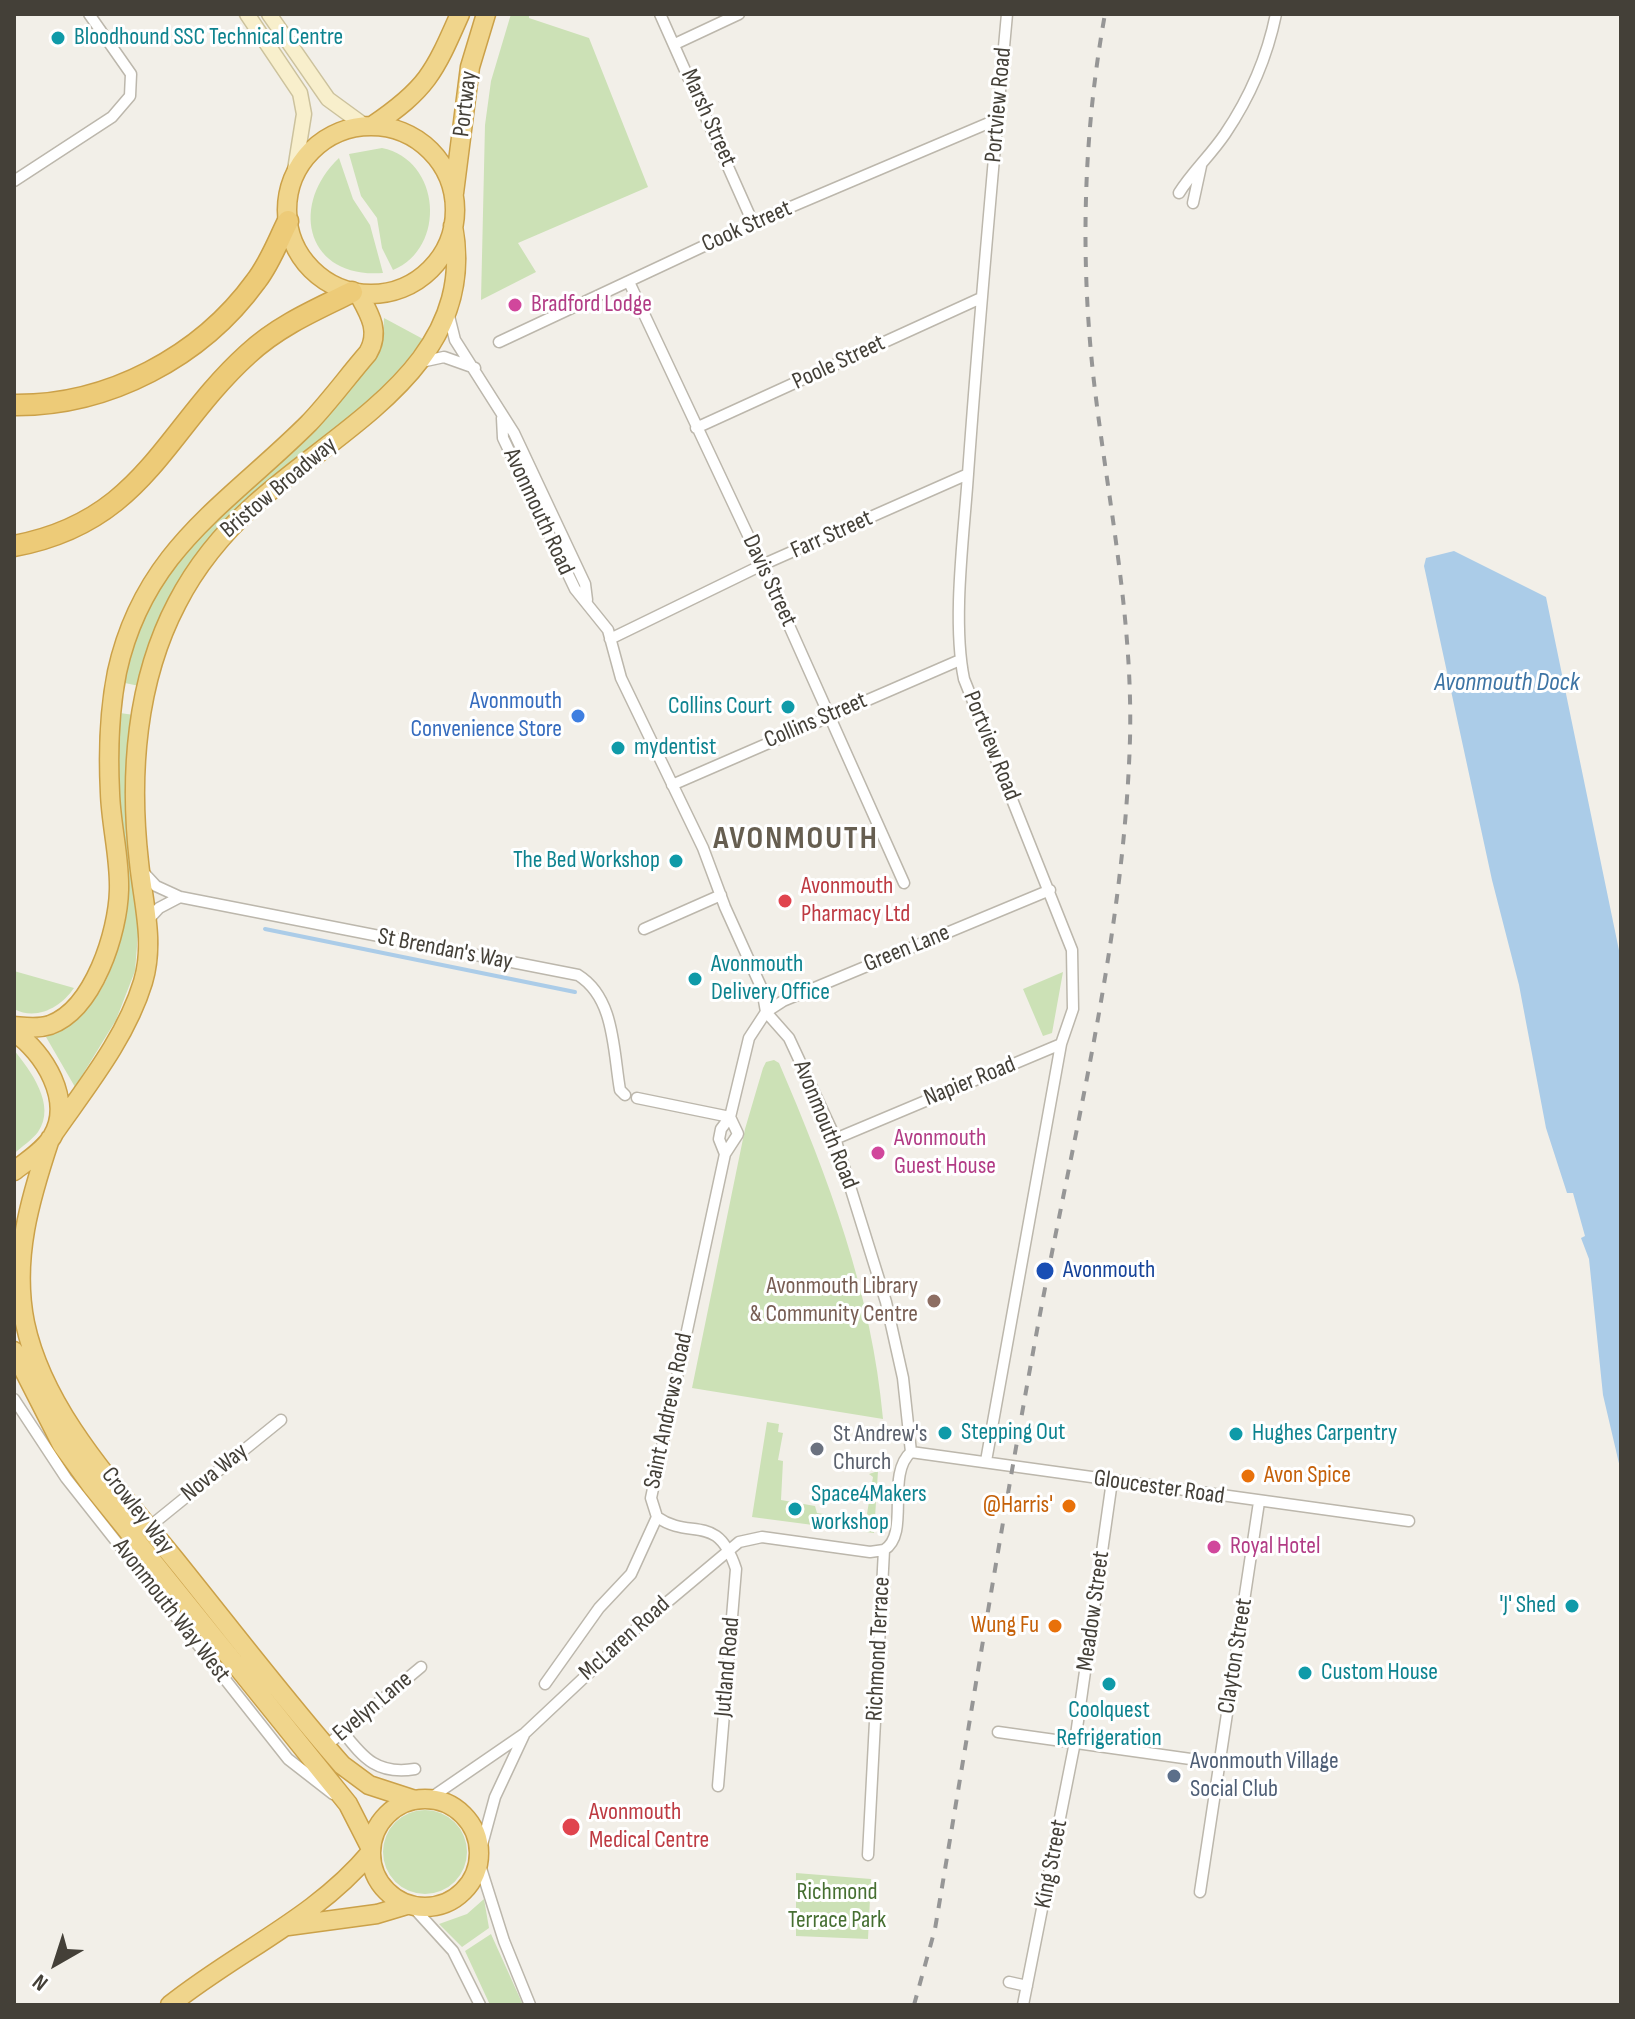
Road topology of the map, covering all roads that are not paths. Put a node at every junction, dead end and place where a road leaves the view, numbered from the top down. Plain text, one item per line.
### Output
1 (89, 14) edge
2 (247, 14) edge
3 (269, 14) edge
4 (460, 14) edge
5 (486, 14) edge
6 (660, 14) edge
7 (739, 14) edge
8 (1007, 14) edge
9 (1276, 14) edge
10 (675, 44) junction
11 (998, 119) junction
12 (369, 126) junction
13 (1201, 166) junction
14 (294, 176) junction
15 (14, 181) edge
16 (1179, 193) dead end
17 (454, 195) junction
18 (1193, 203) dead end
19 (288, 221) junction
20 (753, 223) junction
21 (453, 226) junction
22 (629, 282) junction
23 (355, 292) junction
24 (981, 298) junction
25 (448, 314) junction
26 (499, 342) dead end
27 (417, 363) junction
28 (477, 369) junction
29 (14, 405) edge
30 (696, 428) junction
31 (968, 474) junction
32 (14, 546) edge
33 (762, 565) junction
34 (610, 639) junction
35 (960, 660) junction
36 (831, 714) junction
37 (672, 785) junction
38 (139, 866) junction
39 (904, 883) dead end
40 (1050, 890) junction
41 (721, 895) junction
42 (180, 897) junction
43 (147, 921) junction
44 (644, 929) dead end
45 (766, 1012) junction
46 (14, 1026) edge
47 (14, 1032) edge
48 (1061, 1044) junction
49 (625, 1095) dead end
50 (637, 1098) dead end
51 (730, 1117) junction
52 (52, 1136) junction
53 (835, 1139) junction
54 (725, 1154) junction
55 (14, 1171) edge
56 (14, 1351) edge
57 (14, 1399) edge
58 (281, 1420) dead end
59 (911, 1452) junction
60 (986, 1461) junction
61 (1112, 1481) junction
62 (1259, 1502) junction
63 (657, 1517) junction
64 (1409, 1521) dead end
65 (149, 1527) junction
66 (730, 1549) junction
67 (884, 1550) junction
68 (421, 1667) dead end
69 (545, 1684) dead end
70 (343, 1732) junction
71 (998, 1732) dead end
72 (525, 1733) junction
73 (1075, 1742) junction
74 (326, 1746) junction
75 (1219, 1763) junction
76 (415, 1769) dead end
77 (718, 1786) dead end
78 (422, 1799) junction
79 (348, 1804) junction
80 (371, 1851) junction
81 (868, 1855) dead end
82 (479, 1859) junction
83 (1200, 1892) dead end
84 (410, 1905) junction
85 (288, 1926) junction
86 (1009, 1982) dead end
87 (1027, 1986) junction
88 (170, 2005) edge
89 (480, 2005) edge
90 (530, 2005) edge
91 (1023, 2005) edge

1 - 15 street
2 - 14 main road
3 - 12 main road
4 - 12 highway, Portway
5 - 17 highway, Portway
6 - 10 street, Marsh Street
7 - 10 street
8 - 11 street, Portview Road
9 - 13 street
10 - 20 street, Marsh Street
11 - 20 street, Cook Street
11 - 24 street, Portview Road
12 - 14 highway
12 - 17 highway
13 - 16 street
13 - 18 street
14 - 19 highway
17 - 21 highway
19 - 23 highway
19 - 29 highway
20 - 22 street, Cook Street
21 - 23 highway
21 - 25 highway, Bristow Broadway
22 - 26 street, Cook Street
22 - 30 street, Davis Street
23 - 32 highway
23 - 46 highway, Bristow Broadway
24 - 30 street, Poole Street
24 - 31 street, Portview Road
25 - 27 highway, Bristow Broadway
25 - 28 street, Avonmouth Road
27 - 28 street
27 - 38 highway, Bristow Broadway
28 - 34 street, Avonmouth Road
30 - 33 street, Davis Street
31 - 33 street, Farr Street
31 - 35 street, Portview Road
33 - 34 street, Farr Street
33 - 36 street, Davis Street
34 - 37 street, Avonmouth Road
35 - 36 street, Collins Street
35 - 40 street, Portview Road
36 - 37 street, Collins Street
36 - 39 street, Davis Street
37 - 41 street, Avonmouth Road
38 - 42 street, St Brendan's Way
38 - 43 highway, Bristow Broadway
40 - 45 street, Green Lane
40 - 48 street, Portview Road
41 - 44 street
41 - 45 street, Avonmouth Road
42 - 43 street
42 - 49 street, St Brendan's Way
43 - 52 highway, Bristow Broadway
45 - 51 street, Saint Andrews Road
45 - 53 street, Avonmouth Road
47 - 52 highway
48 - 53 street, Napier Road
48 - 60 street, Portview Road
50 - 51 street
51 - 54 street, Saint Andrews Road
51 - 54 street, Saint Andrews Road
52 - 55 highway
52 - 65 highway, Crowley Way
53 - 59 street, Avonmouth Road
54 - 63 street, Saint Andrews Road
56 - 79 highway, Crowley Way
57 - 79 street, Avonmouth Way West
58 - 65 street, Nova Way
59 - 60 street, Gloucester Road
59 - 67 street, Richmond Terrace
60 - 61 street, Gloucester Road
61 - 62 street, Gloucester Road
61 - 73 street, Meadow Street
62 - 64 street, Gloucester Road
62 - 75 street, Clayton Street
63 - 66 street
63 - 69 street, Saint Andrews Road
65 - 74 highway, Crowley Way
66 - 67 street, McLaren Road
66 - 72 street, McLaren Road
66 - 77 street, Jutland Road
67 - 81 street, Richmond Terrace
68 - 70 street, Evelyn Lane
70 - 74 street, Evelyn Lane
70 - 76 street
71 - 73 street
72 - 78 street, McLaren Road
72 - 82 street, McLaren Road
73 - 75 street
73 - 87 street, King Street
74 - 78 highway, Crowley Way
75 - 83 street, Clayton Street
78 - 80 highway
78 - 82 highway
79 - 80 highway, Crowley Way
80 - 84 highway
80 - 85 highway
82 - 84 highway
82 - 90 street
84 - 85 highway
84 - 89 street
85 - 88 highway
86 - 87 street
87 - 91 street, King Street

